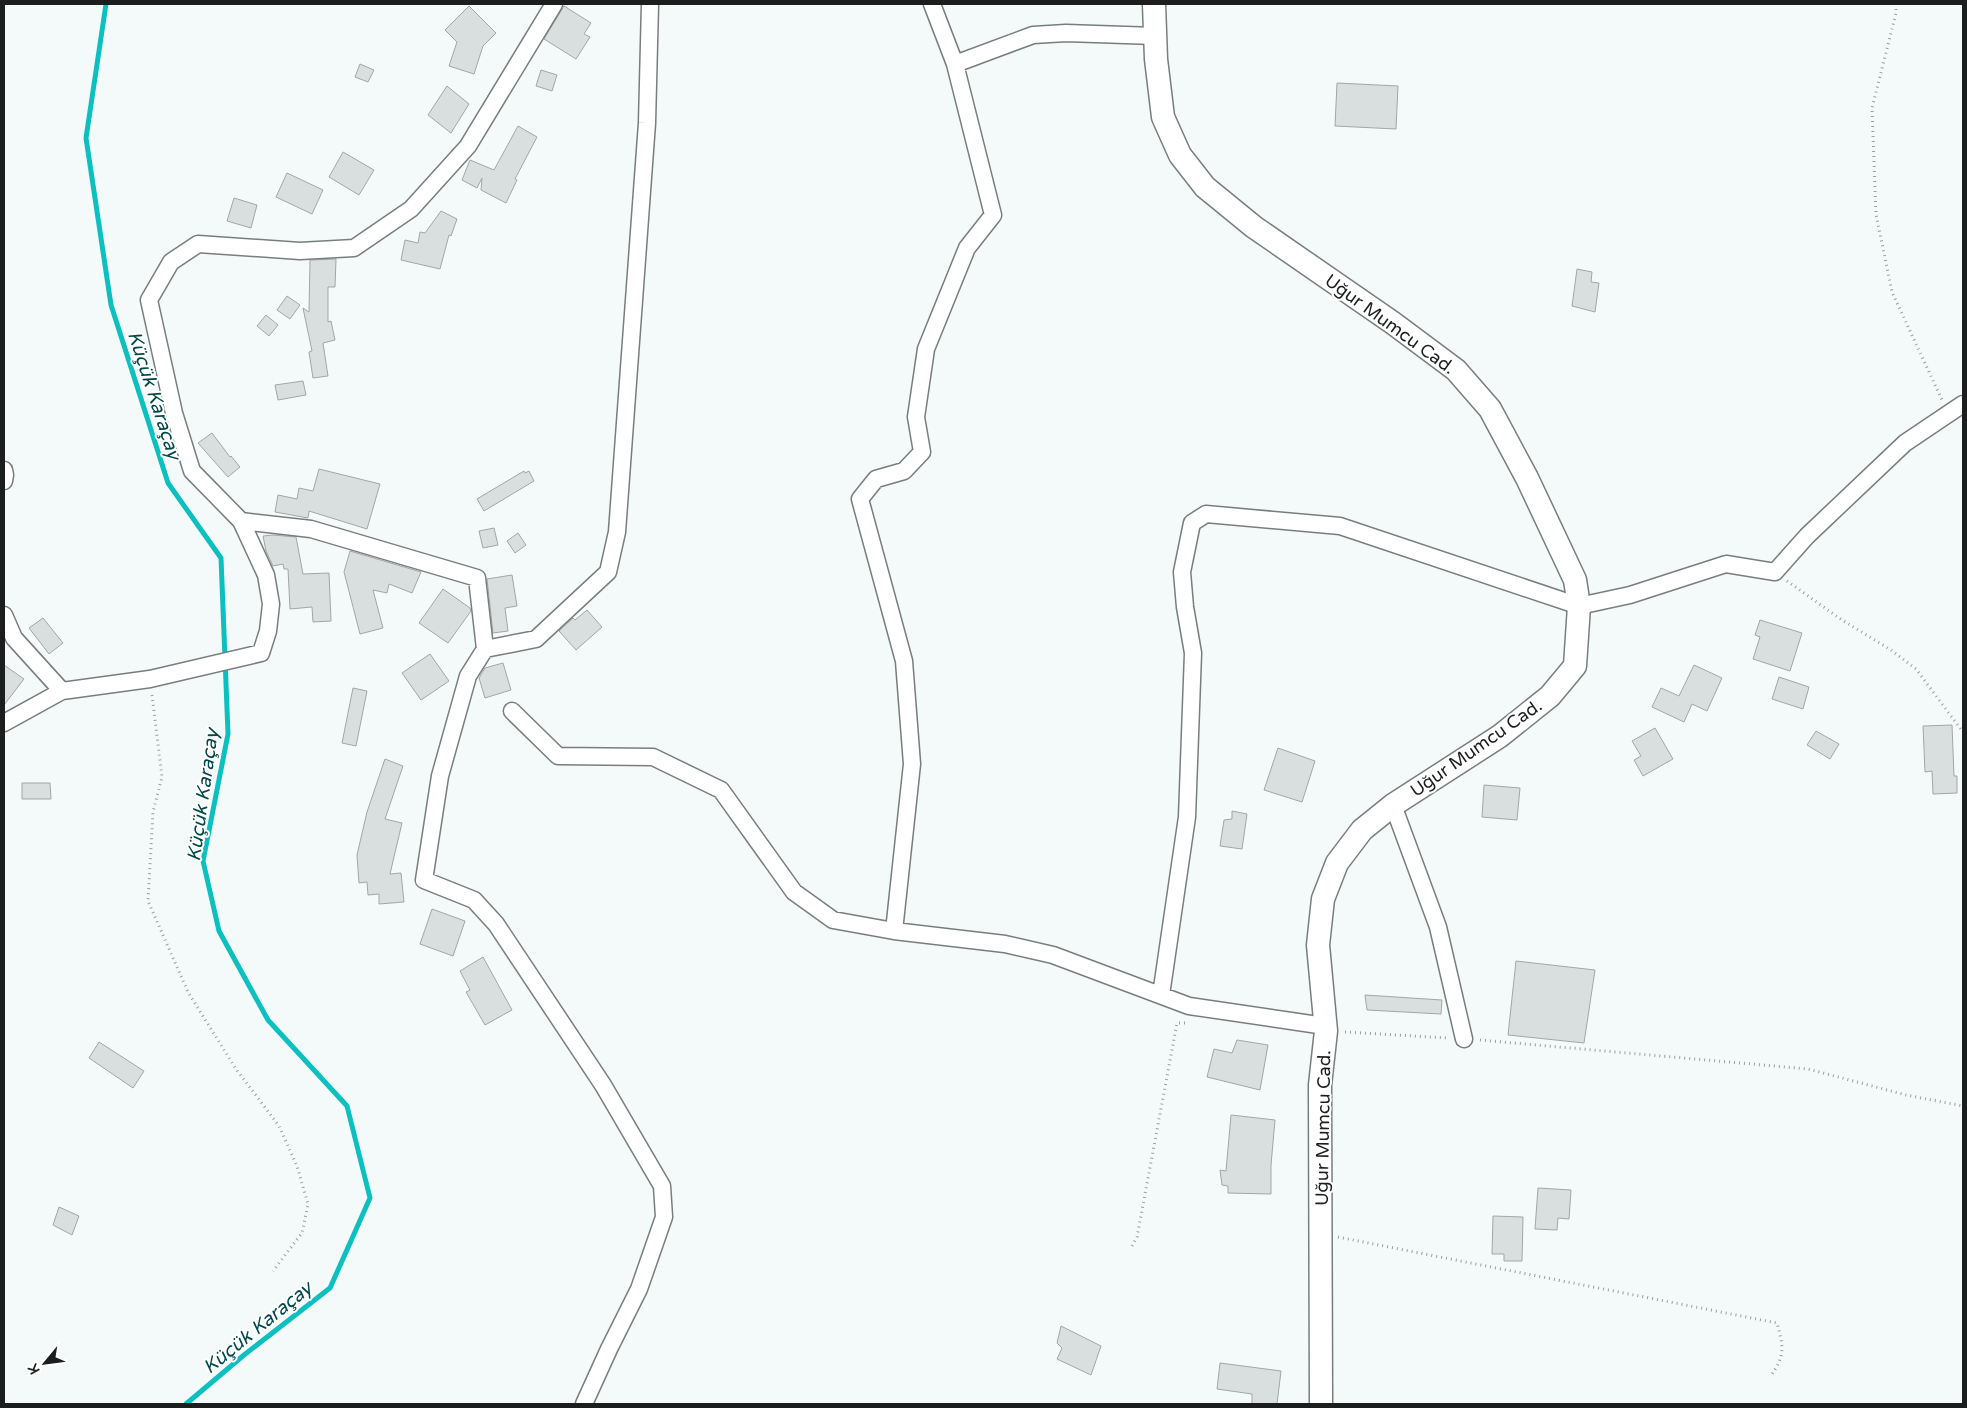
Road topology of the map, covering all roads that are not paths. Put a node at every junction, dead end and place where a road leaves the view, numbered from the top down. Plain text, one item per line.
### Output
1 (554, 4) edge
2 (650, 4) edge
3 (932, 4) edge
4 (1154, 4) edge
5 (1155, 36) junction
6 (955, 64) junction
7 (1963, 404) edge
8 (4, 470) edge
9 (4, 481) edge
10 (241, 521) junction
11 (1579, 606) junction
12 (4, 615) edge
13 (485, 649) junction
14 (62, 691) junction
15 (512, 711) dead end
16 (4, 723) edge
17 (1393, 805) junction
18 (894, 931) junction
19 (1161, 995) junction
20 (1326, 1028) junction
21 (1464, 1039) road end
22 (584, 1404) edge
23 (1321, 1404) edge

1 - 10 street
2 - 13 street
3 - 6 street
4 - 5 street, Uğur Mumcu Cad.
5 - 6 street
5 - 11 street, Uğur Mumcu Cad.
6 - 18 street
7 - 11 street
8 - 9 street
10 - 13 street
10 - 14 street
11 - 17 street, Uğur Mumcu Cad.
11 - 19 street
12 - 14 street
13 - 22 street
14 - 16 street
15 - 18 street
17 - 20 street, Uğur Mumcu Cad.
17 - 21 street
18 - 19 street
19 - 20 street
20 - 23 street, Uğur Mumcu Cad.

